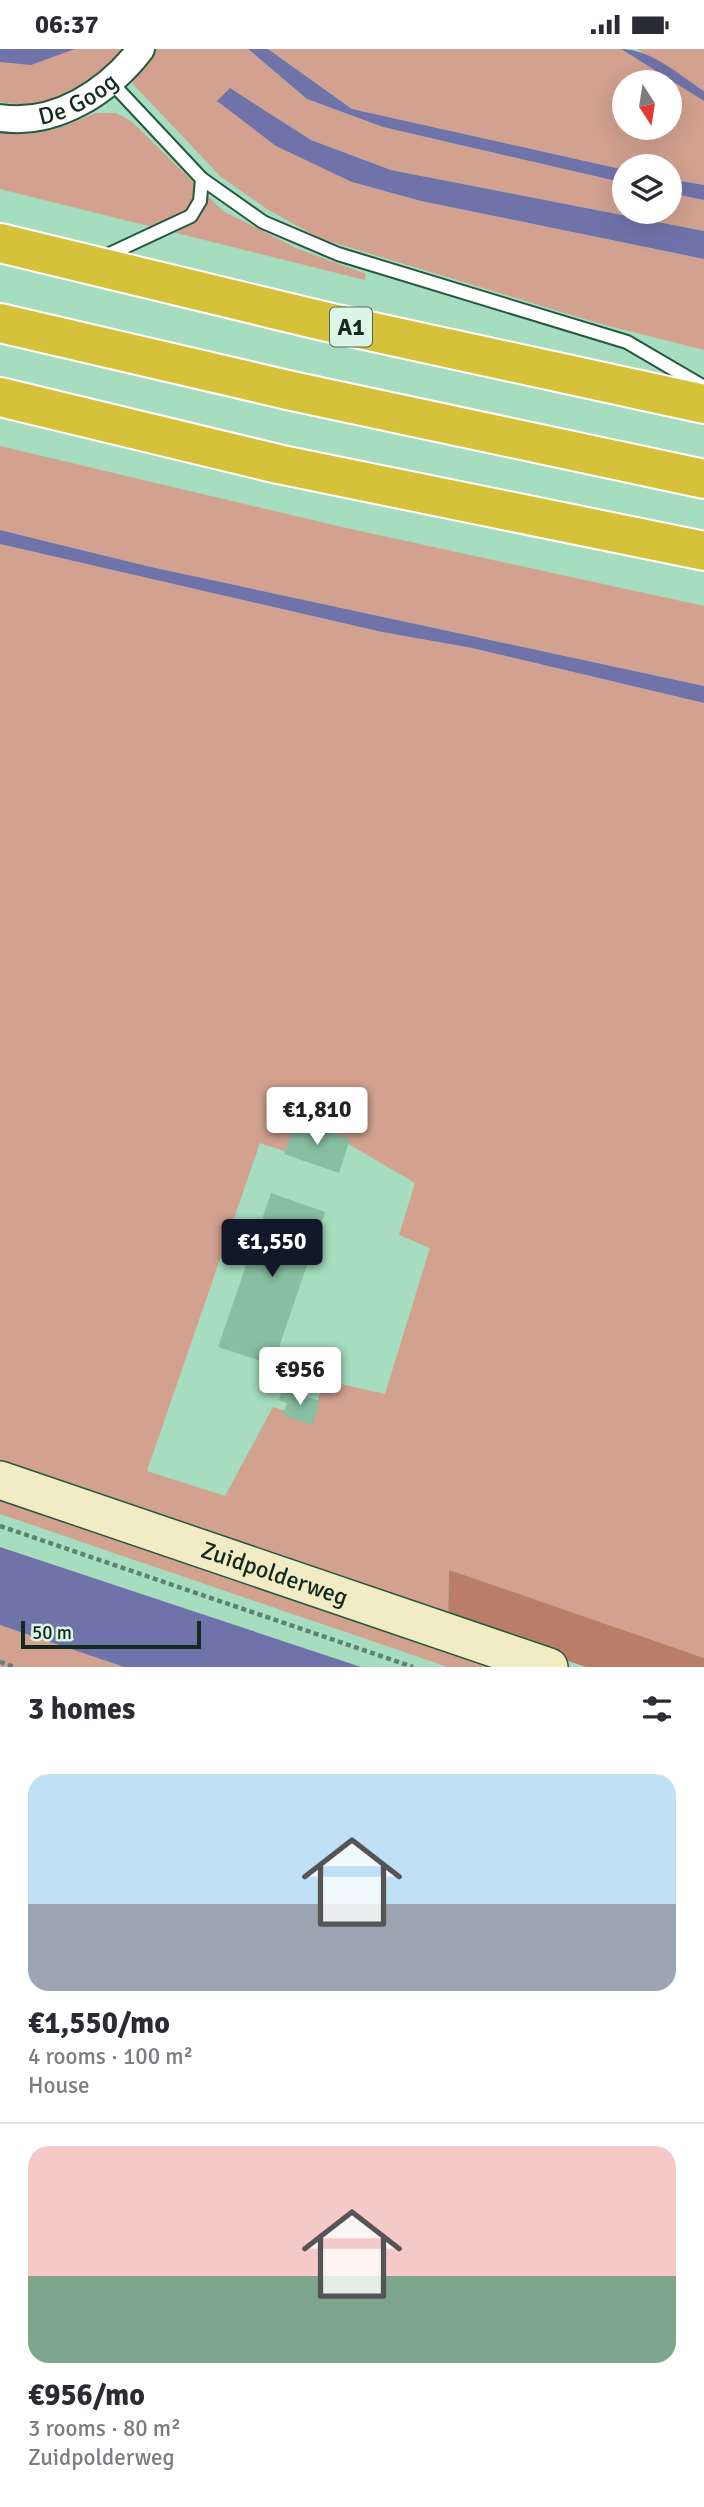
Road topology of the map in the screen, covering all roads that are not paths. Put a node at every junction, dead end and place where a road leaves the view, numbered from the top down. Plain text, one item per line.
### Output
1 (141, 49) edge
2 (111, 82) junction
3 (0, 118) edge
4 (202, 179) junction
5 (0, 243) edge
6 (86, 265) junction
7 (0, 323) edge
8 (704, 387) edge
9 (0, 397) edge
10 (704, 404) edge
11 (704, 479) edge
12 (704, 551) edge
13 (0, 1480) edge
14 (550, 1667) edge

1 - 2 street, De Goog
2 - 3 street, De Goog
2 - 4 lane
4 - 6 lane
4 - 8 lane
5 - 6 highway, A1
6 - 10 highway, A1
7 - 11 highway
9 - 12 highway
13 - 14 main road, Zuidpolderweg

